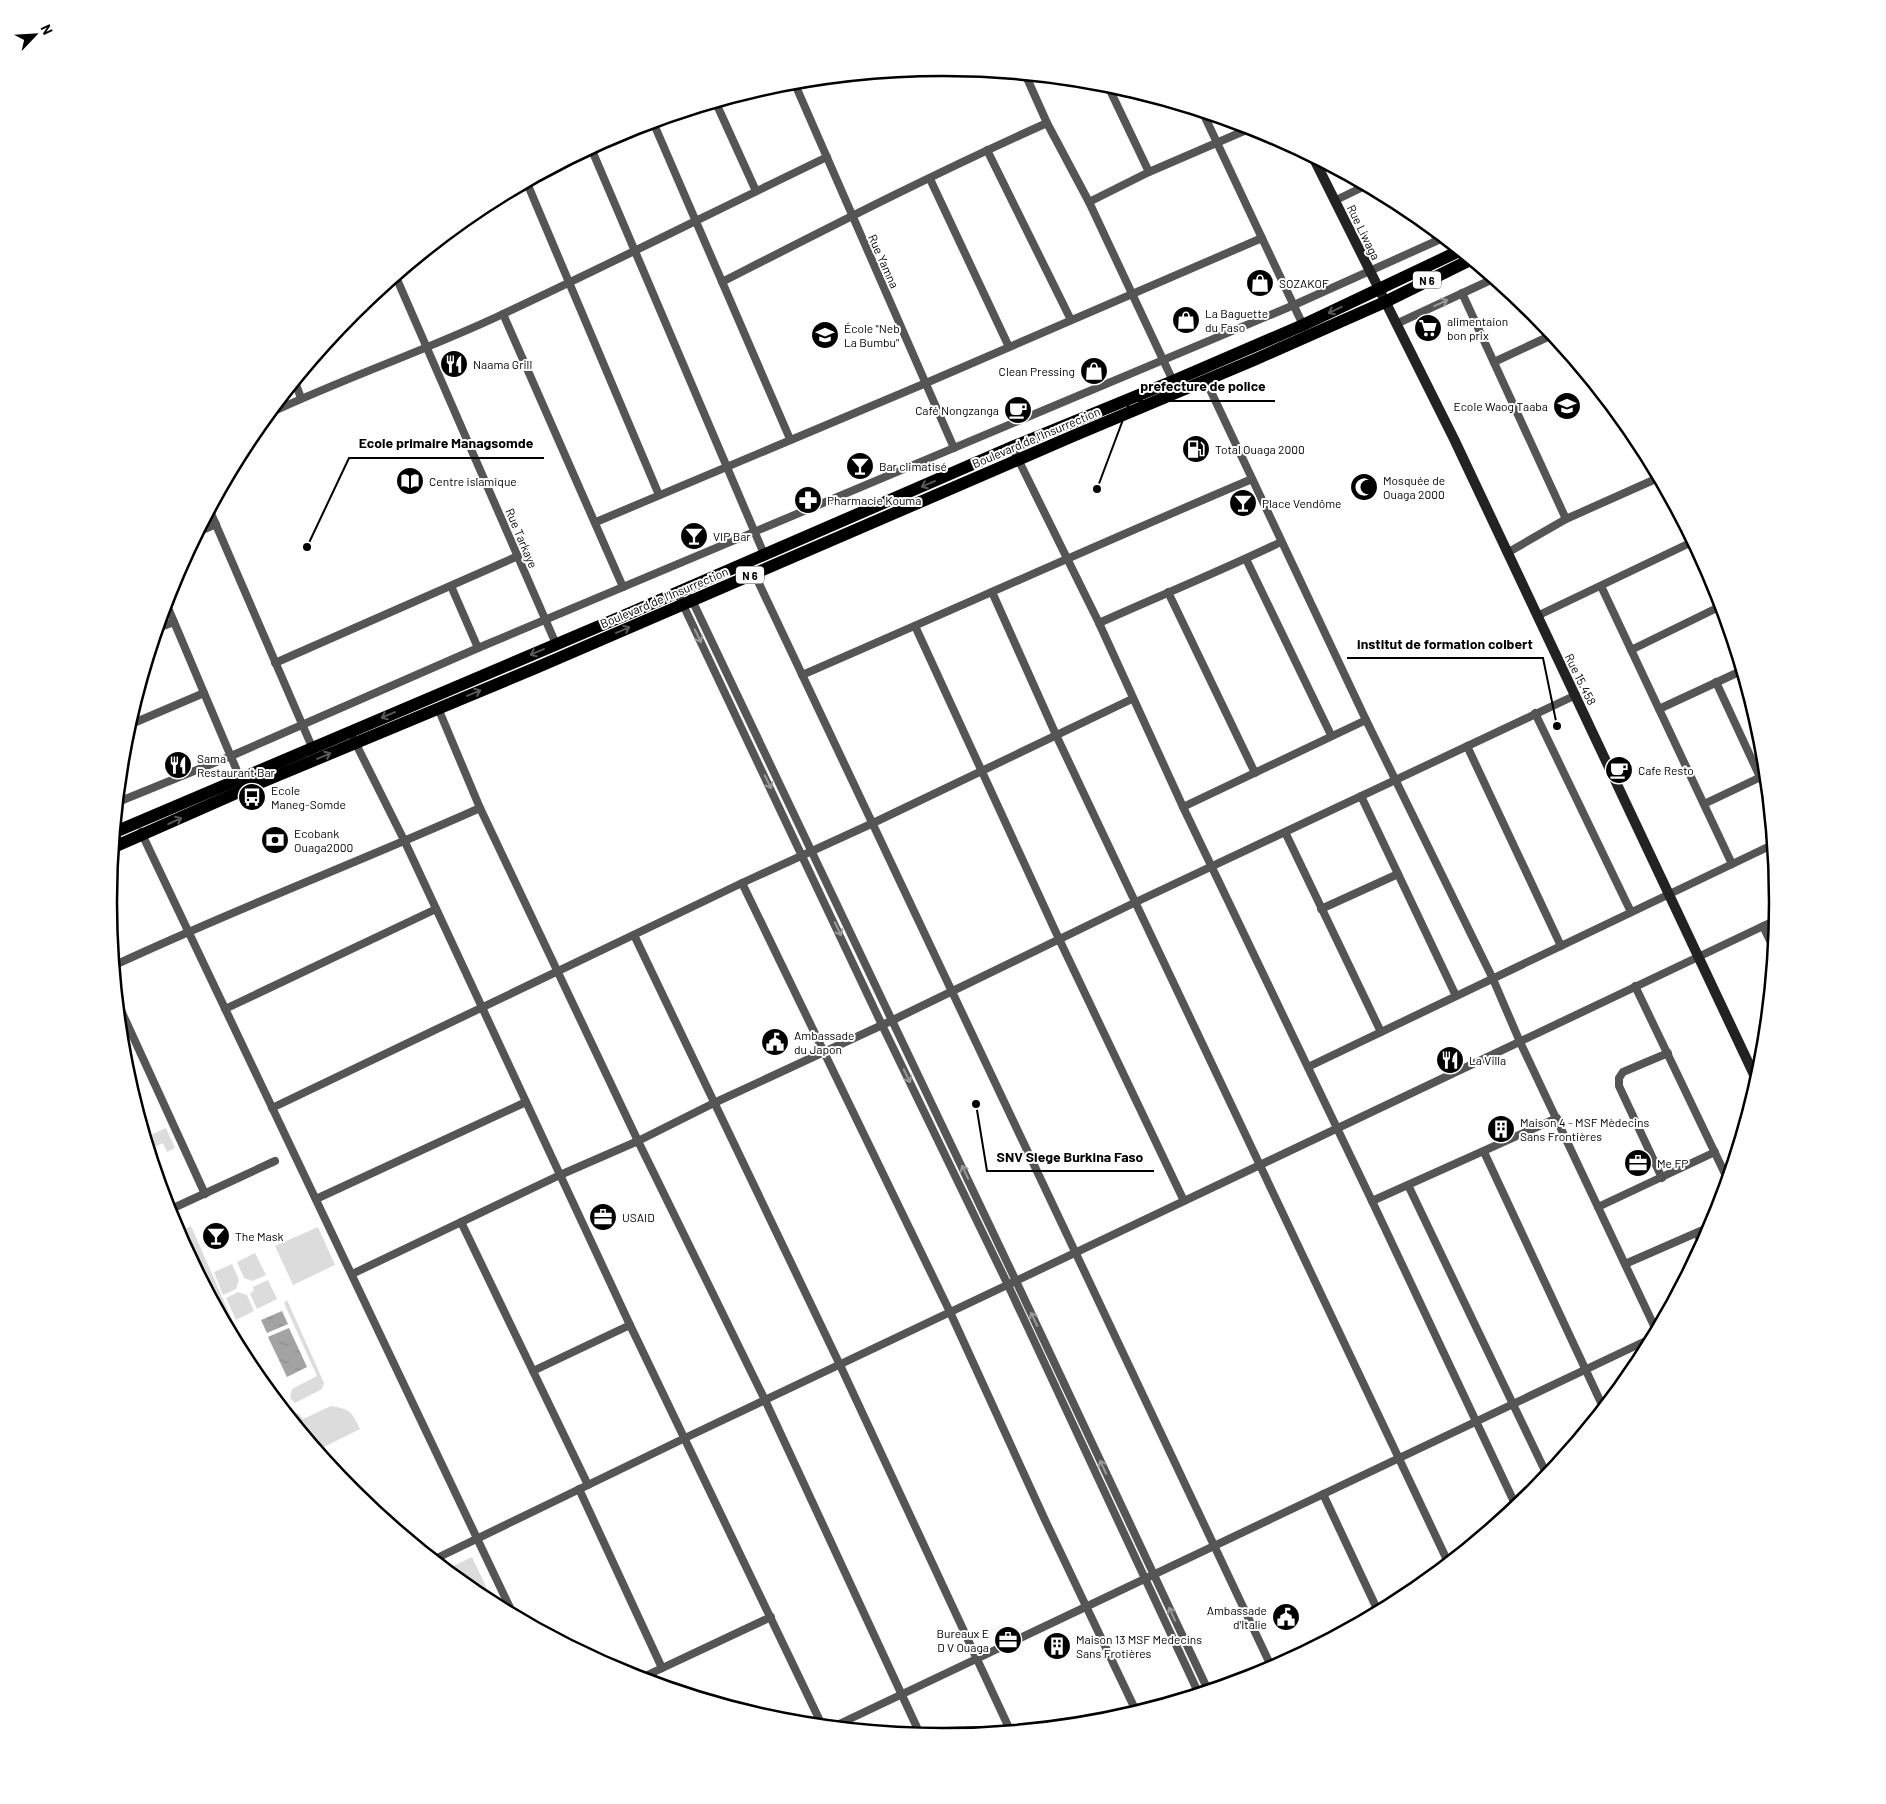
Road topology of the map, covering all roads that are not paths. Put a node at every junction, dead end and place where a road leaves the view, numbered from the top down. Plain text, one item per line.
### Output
1 (1028, 81) edge
2 (797, 89) edge
3 (1112, 94) edge
4 (718, 107) edge
5 (1206, 119) edge
6 (1047, 123) junction
7 (656, 128) edge
8 (1241, 132) edge
9 (1217, 144) junction
10 (987, 150) junction
11 (594, 154) edge
12 (826, 157) junction
13 (1317, 166) edge
14 (1149, 172) junction
15 (930, 179) junction
16 (529, 187) edge
17 (1359, 189) edge
18 (756, 191) junction
19 (1334, 201) junction
20 (1090, 202) junction
21 (852, 215) junction
22 (696, 220) junction
23 (1262, 238) junction
24 (1437, 240) edge
25 (634, 250) junction
26 (1454, 254) edge
27 (1465, 263) edge
28 (1370, 272) junction
29 (1488, 281) edge
30 (398, 282) edge
31 (569, 282) junction
32 (722, 282) junction
33 (1379, 290) junction
34 (1132, 293) junction
35 (1462, 293) junction
36 (1385, 302) junction
37 (1294, 305) junction
38 (503, 314) junction
39 (1071, 320) junction
40 (1396, 324) junction
41 (1303, 325) junction
42 (1546, 338) edge
43 (1009, 347) junction
44 (428, 348) junction
45 (1163, 360) junction
46 (1494, 362) junction
47 (1173, 381) junction
48 (1206, 381) junction
49 (926, 383) junction
50 (297, 388) edge
51 (301, 398) junction
52 (282, 407) edge
53 (790, 439) junction
54 (1012, 447) junction
55 (954, 448) junction
56 (1018, 460) junction
57 (727, 466) junction
58 (1252, 479) junction
59 (1653, 480) edge
60 (659, 495) junction
61 (213, 517) edge
62 (1566, 519) junction
63 (596, 522) junction
64 (216, 524) junction
65 (207, 528) edge
66 (755, 532) junction
67 (1281, 542) junction
68 (1687, 544) edge
69 (1507, 552) junction
70 (764, 554) junction
71 (518, 556) junction
72 (1066, 558) junction
73 (1246, 559) junction
74 (754, 573) junction
75 (451, 586) junction
76 (1601, 586) junction
77 (623, 587) junction
78 (682, 589) junction
79 (992, 592) junction
80 (1168, 592) junction
81 (687, 602) junction
82 (1715, 609) edge
83 (170, 613) edge
84 (1538, 616) junction
85 (545, 620) junction
86 (174, 622) junction
87 (1099, 623) junction
88 (165, 625) edge
89 (915, 626) junction
90 (556, 644) junction
91 (478, 648) junction
92 (1631, 650) junction
93 (275, 663) junction
94 (1736, 672) edge
95 (802, 675) junction
96 (1716, 682) junction
97 (204, 693) junction
98 (1576, 695) junction
99 (1132, 699) junction
100 (438, 708) junction
101 (1659, 709) junction
102 (1536, 713) junction
103 (138, 720) edge
104 (1366, 720) junction
105 (302, 725) junction
106 (1056, 735) junction
107 (1331, 735) junction
108 (352, 737) junction
109 (1467, 746) junction
110 (312, 747) junction
111 (231, 756) junction
112 (1757, 766) edge
113 (983, 771) junction
114 (1255, 773) junction
115 (1759, 777) edge
116 (240, 778) junction
117 (1396, 779) junction
118 (1361, 796) junction
119 (123, 800) edge
120 (1704, 804) junction
121 (1183, 807) junction
122 (480, 808) junction
123 (137, 822) junction
124 (871, 824) junction
125 (121, 829) edge
126 (1285, 832) junction
127 (142, 835) junction
128 (405, 842) junction
129 (119, 845) edge
130 (1767, 848) edge
131 (811, 850) junction
132 (803, 855) junction
133 (1732, 864) junction
134 (1212, 868) junction
135 (1398, 874) junction
136 (742, 883) junction
137 (1669, 893) junction
138 (1136, 902) junction
139 (1321, 908) junction
140 (436, 909) junction
141 (1631, 912) junction
142 (1768, 924) edge
143 (1763, 926) junction
144 (188, 931) junction
145 (634, 935) junction
146 (1768, 936) edge
147 (1059, 939) junction
148 (1561, 946) junction
149 (1699, 956) junction
150 (120, 962) edge
151 (558, 971) junction
152 (1492, 978) junction
153 (1635, 986) junction
154 (952, 992) junction
155 (1456, 996) junction
156 (225, 1009) junction
157 (482, 1009) junction
158 (893, 1020) junction
159 (126, 1021) edge
160 (882, 1025) junction
161 (1381, 1032) junction
162 (1520, 1042) junction
163 (823, 1052) junction
164 (1668, 1053) junction
165 (1308, 1067) junction
166 (1752, 1069) edge
167 (526, 1102) junction
168 (714, 1103) junction
169 (272, 1108) junction
170 (1557, 1118) junction
171 (1337, 1128) junction
172 (638, 1141) junction
173 (1484, 1152) junction
174 (1715, 1152) junction
175 (275, 1160) dead end
176 (1259, 1165) junction
177 (1724, 1171) edge
178 (560, 1175) junction
179 (1662, 1178) junction
180 (1408, 1185) junction
181 (205, 1194) junction
182 (316, 1199) junction
183 (1184, 1201) junction
184 (1372, 1201) junction
185 (176, 1207) edge
186 (1598, 1207) junction
187 (461, 1222) junction
188 (1700, 1232) edge
189 (1697, 1233) joint
190 (1075, 1252) junction
191 (1624, 1264) junction
192 (352, 1274) junction
193 (1016, 1281) junction
194 (1008, 1285) junction
195 (950, 1312) junction
196 (1653, 1323) edge
197 (630, 1324) junction
198 (1641, 1343) edge
199 (840, 1365) junction
200 (1585, 1370) junction
201 (533, 1371) junction
202 (764, 1400) junction
203 (1600, 1402) edge
204 (1514, 1404) junction
205 (1476, 1422) junction
206 (685, 1438) junction
207 (1398, 1459) junction
208 (1544, 1468) edge
209 (588, 1485) junction
210 (579, 1489) junction
211 (1323, 1494) junction
212 (1513, 1499) edge
213 (478, 1540) junction
214 (1214, 1546) junction
215 (440, 1557) edge
216 (1446, 1557) edge
217 (1153, 1575) junction
218 (1144, 1579) junction
219 (508, 1604) edge
220 (1375, 1605) edge
221 (1086, 1606) junction
222 (771, 1618) junction
223 (976, 1658) junction
224 (1269, 1661) edge
225 (662, 1668) junction
226 (650, 1674) edge
227 (1206, 1685) edge
228 (1196, 1688) edge
229 (900, 1694) junction
230 (1133, 1705) edge
231 (819, 1718) edge
232 (844, 1722) edge
233 (1008, 1725) edge
234 (917, 1727) edge

1 - 6 street
2 - 12 street, Rue Yamna
3 - 14 street
4 - 18 street
5 - 9 street
6 - 10 street
6 - 20 street
7 - 22 street
8 - 9 street
9 - 14 street
9 - 23 street
10 - 15 street
10 - 39 street
11 - 25 street
12 - 18 street
12 - 21 street, Rue Yamna
13 - 19 main road, Rue Liwaga
14 - 20 street
15 - 21 street
15 - 43 street
16 - 31 street
17 - 19 street
18 - 22 street
19 - 28 main road, Rue Liwaga
20 - 34 street
21 - 32 street
21 - 49 street, Rue Yamna
22 - 25 street
22 - 32 street
23 - 34 street
23 - 37 street
24 - 28 street
25 - 31 street
25 - 57 street
26 - 33 main road, Boulevard de l'Insurrection / N 6
27 - 36 main road, Boulevard de l'Insurrection / N 6
28 - 33 main road, Rue Liwaga
28 - 37 street
29 - 35 street
30 - 44 street, Rue Tarkaye
31 - 38 street
31 - 60 street
32 - 53 street
33 - 36 main road, Rue 15.458
33 -> 41 main road, Boulevard de l'Insurrection / N 6
34 - 39 street
34 - 45 street
40 -> 35 street
35 - 46 street
36 - 40 main road, Rue 15.458
36 - 48 main road, Boulevard de l'Insurrection / N 6
37 - 41 street
37 - 45 street
38 - 44 street
38 - 63 street
39 - 43 street
40 - 69 main road, Rue 15.458
41 - 47 main road, Boulevard de l'Insurrection / N 6
42 - 46 street
43 - 49 street
44 - 51 street
44 - 71 street, Rue Tarkaye
45 - 47 street
45 - 55 street
46 - 62 street
47 - 54 main road, Boulevard de l'Insurrection / N 6
48 - 56 main road, Boulevard de l'Insurrection / N 6
48 - 58 street
49 - 53 street
49 - 55 street, Rue Yamna
50 - 51 street
51 - 52 street
53 - 57 street
54 - 56 street
54 -> 70 main road, Boulevard de l'Insurrection / N 6
55 - 66 street
56 - 72 street
56 - 74 main road, Boulevard de l'Insurrection / N 6
57 - 60 street
57 - 66 street
58 - 67 street
58 - 72 street
59 - 62 street
60 - 63 street
61 - 64 street
62 - 69 street
63 - 77 street
64 - 65 street
64 - 93 street
66 - 70 street
66 - 77 street
67 - 73 street
67 - 104 street
68 - 76 street
69 - 84 main road, Rue 15.458
70 - 78 main road, Boulevard de l'Insurrection / N 6
71 - 75 street
71 - 85 street, Rue Tarkaye
72 - 79 street
72 - 87 street
73 - 80 street
73 - 107 street
74 - 81 main road, Boulevard de l'Insurrection / N 6
74 - 95 street
75 - 91 street
75 - 93 street
76 - 84 street
76 - 92 street
77 - 85 street
78 - 81 street
78 - 90 main road, Boulevard de l'Insurrection / N 6
79 - 89 street
79 - 106 street
80 - 87 street
80 - 114 street
100 -> 81 main road, Boulevard de l'Insurrection / N 6
81 - 131 street
81 -> 132 street
82 - 92 street
83 - 86 street
84 - 98 main road, Rue 15.458
85 - 90 street, Rue Tarkaye
85 - 91 street
86 - 88 street
86 - 97 street
87 - 99 street
89 - 95 street
89 - 113 street
90 -> 108 main road, Boulevard de l'Insurrection / N 6
91 - 105 street
92 - 101 street
93 - 105 street
94 - 96 street
95 - 124 street
96 - 101 street
96 - 112 street
97 - 103 street
97 - 111 street
98 - 102 street
98 - 137 main road, Rue 15.458
99 - 106 street
99 - 121 street
100 - 108 main road, Boulevard de l'Insurrection / N 6
100 - 122 street
101 - 120 street
102 - 109 street
102 - 141 street
104 - 107 street
104 - 117 street
105 - 110 street
105 - 111 street
106 - 113 street
106 - 138 street
107 - 114 street
108 - 110 main road, Boulevard de l'Insurrection / N 6
127 -> 108 main road, Boulevard de l'Insurrection / N 6
108 - 128 street
109 - 117 street
109 - 148 street
110 - 116 main road, Boulevard de l'Insurrection / N 6
111 - 116 street
111 - 119 street
113 - 124 street
113 - 147 street
114 - 121 street
115 - 120 street
116 - 123 main road, Boulevard de l'Insurrection / N 6
117 - 118 street
117 - 152 street
118 - 126 street
118 - 135 street
120 - 133 street
121 - 134 street
122 - 128 street
122 - 151 street
123 - 125 main road, Boulevard de l'Insurrection / N 6
123 - 127 street
124 - 131 street
124 - 154 street
126 - 134 street
126 - 139 street
127 - 129 main road, Boulevard de l'Insurrection / N 6
127 - 144 street
128 - 140 street
128 - 144 street
130 - 133 street
131 - 132 street
131 - 158 street
132 - 136 street
132 -> 160 street
133 - 137 street
134 - 138 street
134 - 165 street
135 - 139 street
135 - 155 street
136 - 145 street
136 - 163 street
137 - 141 street
137 - 149 main road, Rue 15.458
138 - 147 street
138 - 176 street
139 - 161 street
140 - 156 street
140 - 157 street
141 - 148 street
142 - 143 street
143 - 146 street
143 - 149 street
144 - 150 street
144 - 156 street
145 - 151 street
145 - 168 street
147 - 154 street
147 - 183 street
148 - 152 street
149 - 153 street
149 - 166 main road, Rue 15.458
151 - 157 street
151 - 172 street
152 - 155 street
152 - 162 street
153 - 162 street
153 - 164 street
154 - 158 street
154 - 190 street
155 - 161 street
156 - 169 street
157 - 167 street
157 - 169 street
158 - 160 street
193 -> 158 street
159 - 181 street
160 - 163 street
160 -> 194 street
161 - 165 street
162 - 170 street
162 - 171 street
163 - 168 street
163 - 195 street
164 - 174 street
164 - 179 street
165 - 171 street
167 - 178 street
167 - 182 street
168 - 172 street
168 - 199 street
169 - 182 street
170 - 173 street
170 - 186 street
171 - 176 street
171 - 184 street
172 - 178 street
172 - 202 street
173 - 180 street
173 - 200 street
174 - 177 street
174 - 179 street
175 - 181 street
176 - 183 street
176 - 207 street
178 - 187 street
178 - 197 street
179 - 186 street
180 - 184 street
180 - 204 street
181 - 185 street
182 - 192 street
183 - 190 street
184 - 205 street
186 - 191 street
187 - 192 street
187 - 201 street
188 - 189 street
189 - 191 street
190 - 193 street
190 - 214 street
191 - 196 street
192 - 213 street
193 - 194 street
217 -> 193 street
194 - 195 street
194 - 218 street
195 - 199 street
195 - 221 street
197 - 201 street
197 - 206 street
198 - 200 street
199 - 202 street
199 - 223 street
200 - 203 street
200 - 204 street
201 - 209 street
202 - 206 street
202 - 229 street
204 - 205 street
204 - 208 street
205 - 207 street
205 - 212 street
206 - 209 street
206 - 222 street
207 - 211 street
207 - 216 street
209 - 210 street
210 - 213 street
210 - 225 street
211 - 214 street
211 - 220 street
213 - 215 street
213 - 219 street
214 - 217 street
214 - 224 street
217 - 218 street
227 -> 217 street
218 - 221 street
218 - 228 street
221 - 223 street
221 - 230 street
222 - 225 street
222 - 231 street
223 - 229 street
223 - 233 street
225 - 226 street
229 - 232 street
229 - 234 street

